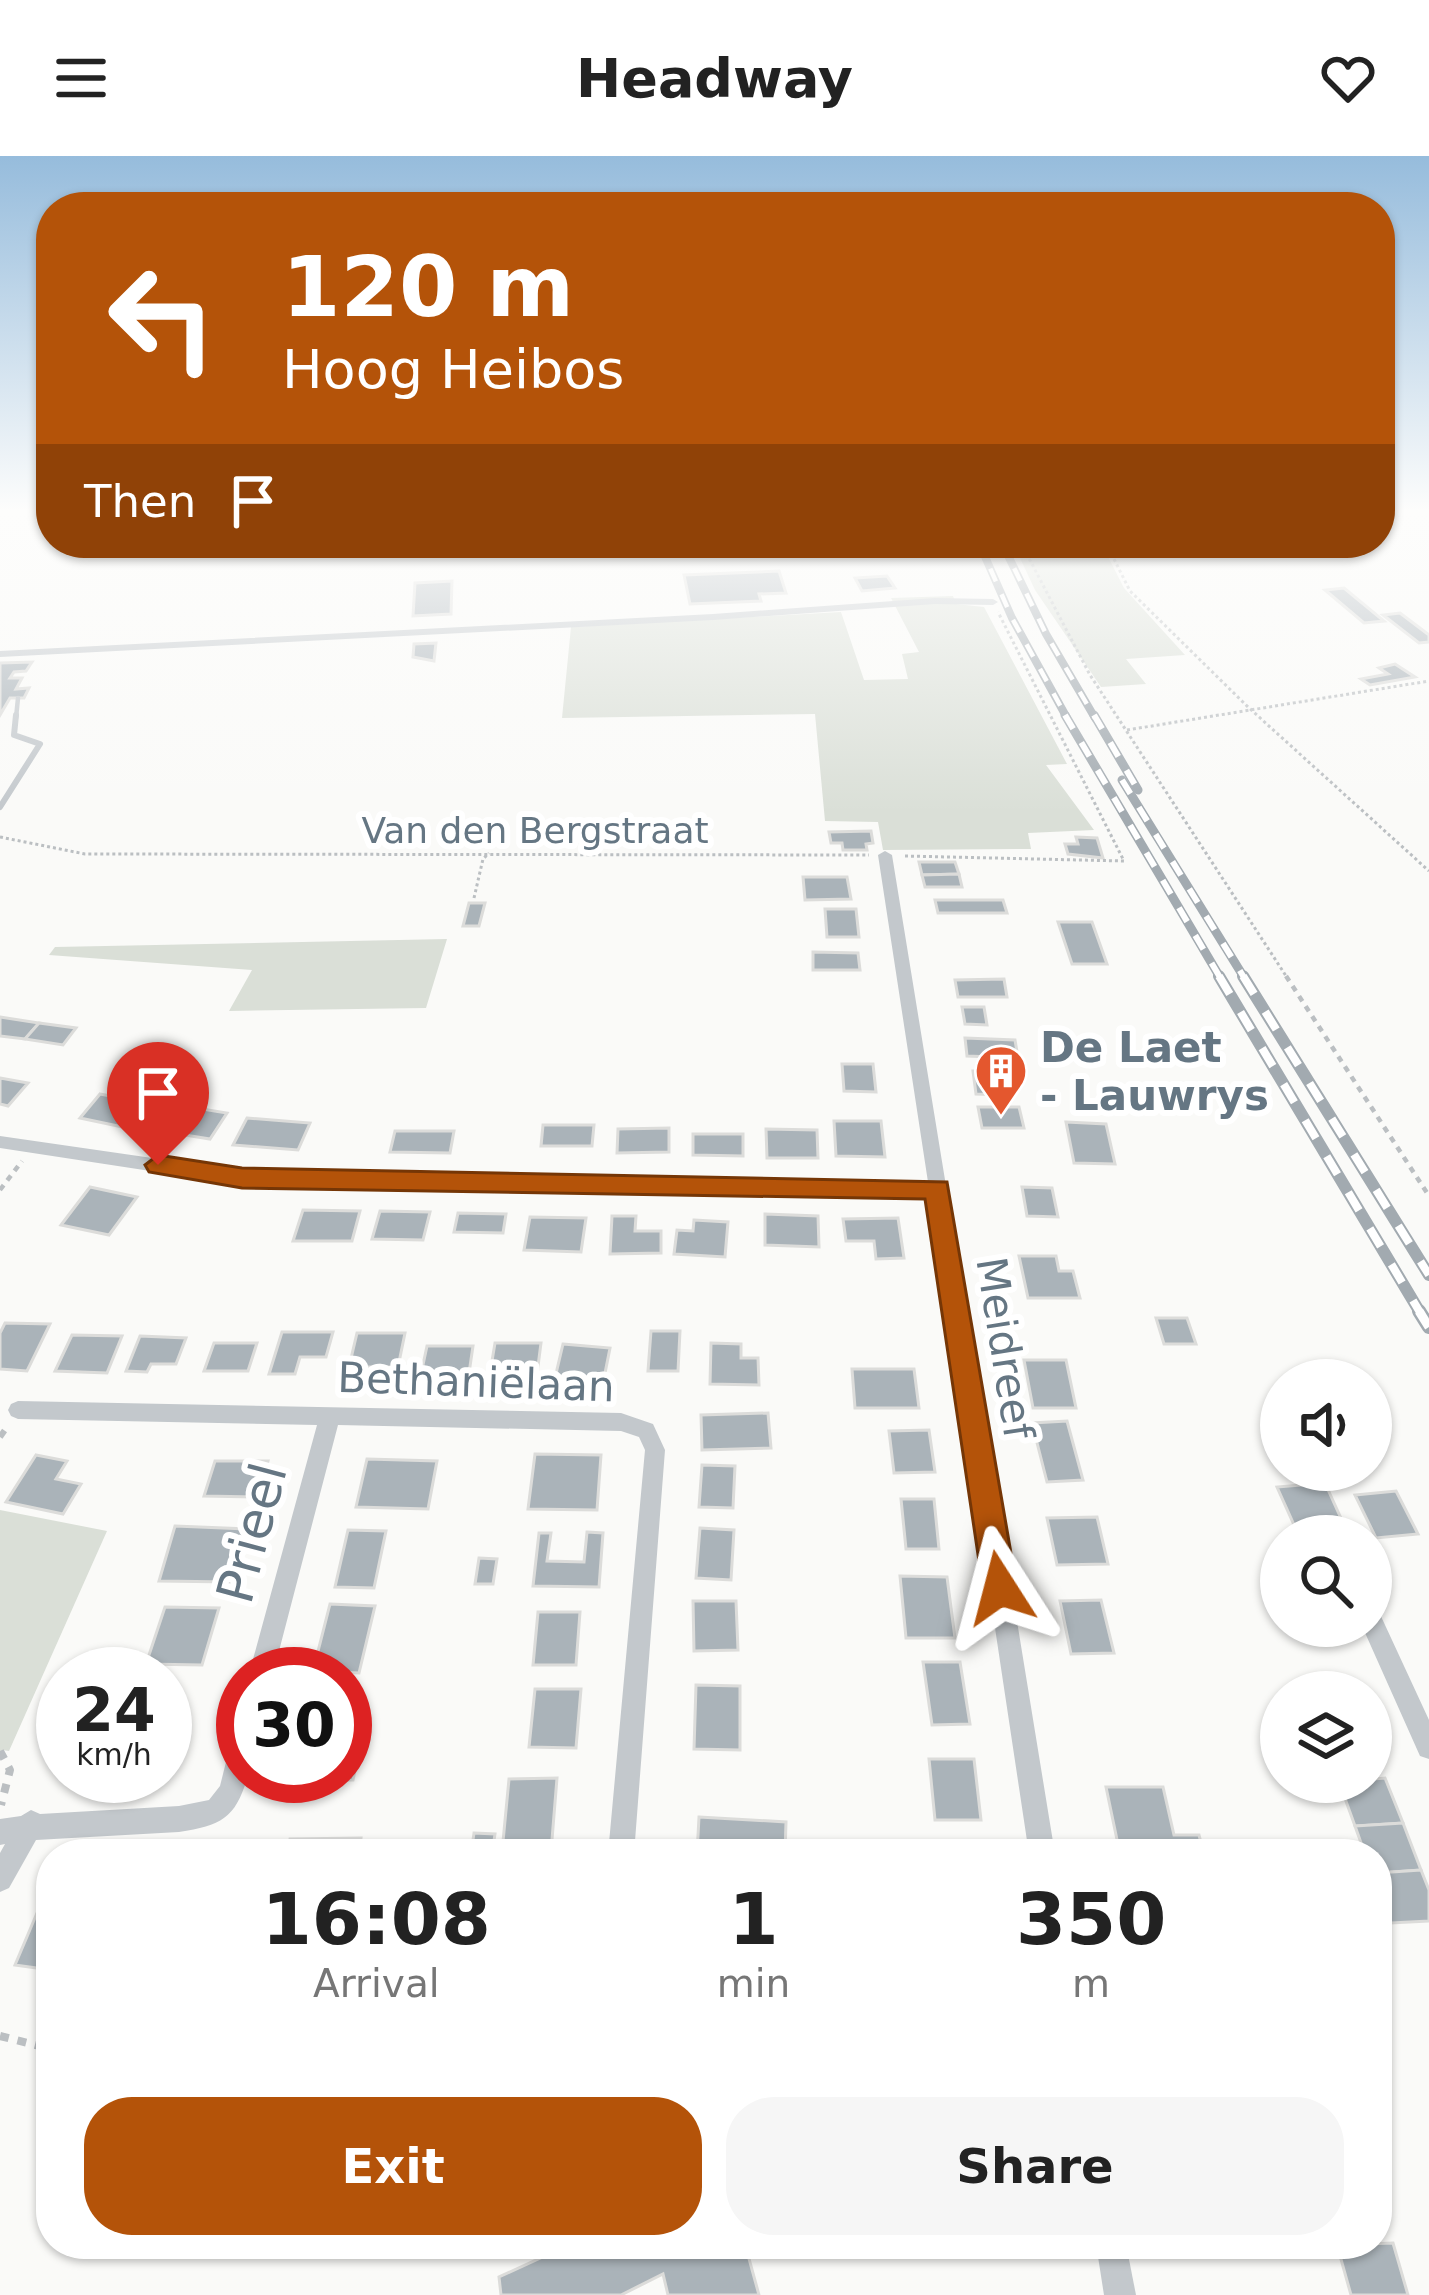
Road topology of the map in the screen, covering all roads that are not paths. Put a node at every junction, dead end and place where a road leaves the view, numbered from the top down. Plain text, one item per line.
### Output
1 (770, 613) edge
2 (0, 654) edge
3 (18, 698) dead end
4 (0, 807) edge
5 (885, 856) road end
6 (0, 1142) edge
7 (937, 1189) junction
8 (18, 1410) dead end
9 (330, 1416) junction
10 (268, 1647) edge
11 (1383, 1647) edge
12 (1429, 1747) edge
13 (223, 1803) edge
14 (31, 1823) junction
15 (0, 1832) edge
16 (622, 1839) edge
17 (1040, 1839) edge
18 (0, 1879) edge
19 (1114, 2259) edge
20 (1120, 2295) edge

1 - 2 street
3 - 4 lane
5 - 7 street, Meidreef
6 - 7 street
7 - 17 street, Meidreef
8 - 9 street, Bethaniëlaan
9 - 10 street, Prieel
9 - 16 street, Bethaniëlaan
11 - 12 street
13 - 14 street
14 - 15 street
14 - 18 street
19 - 20 street

